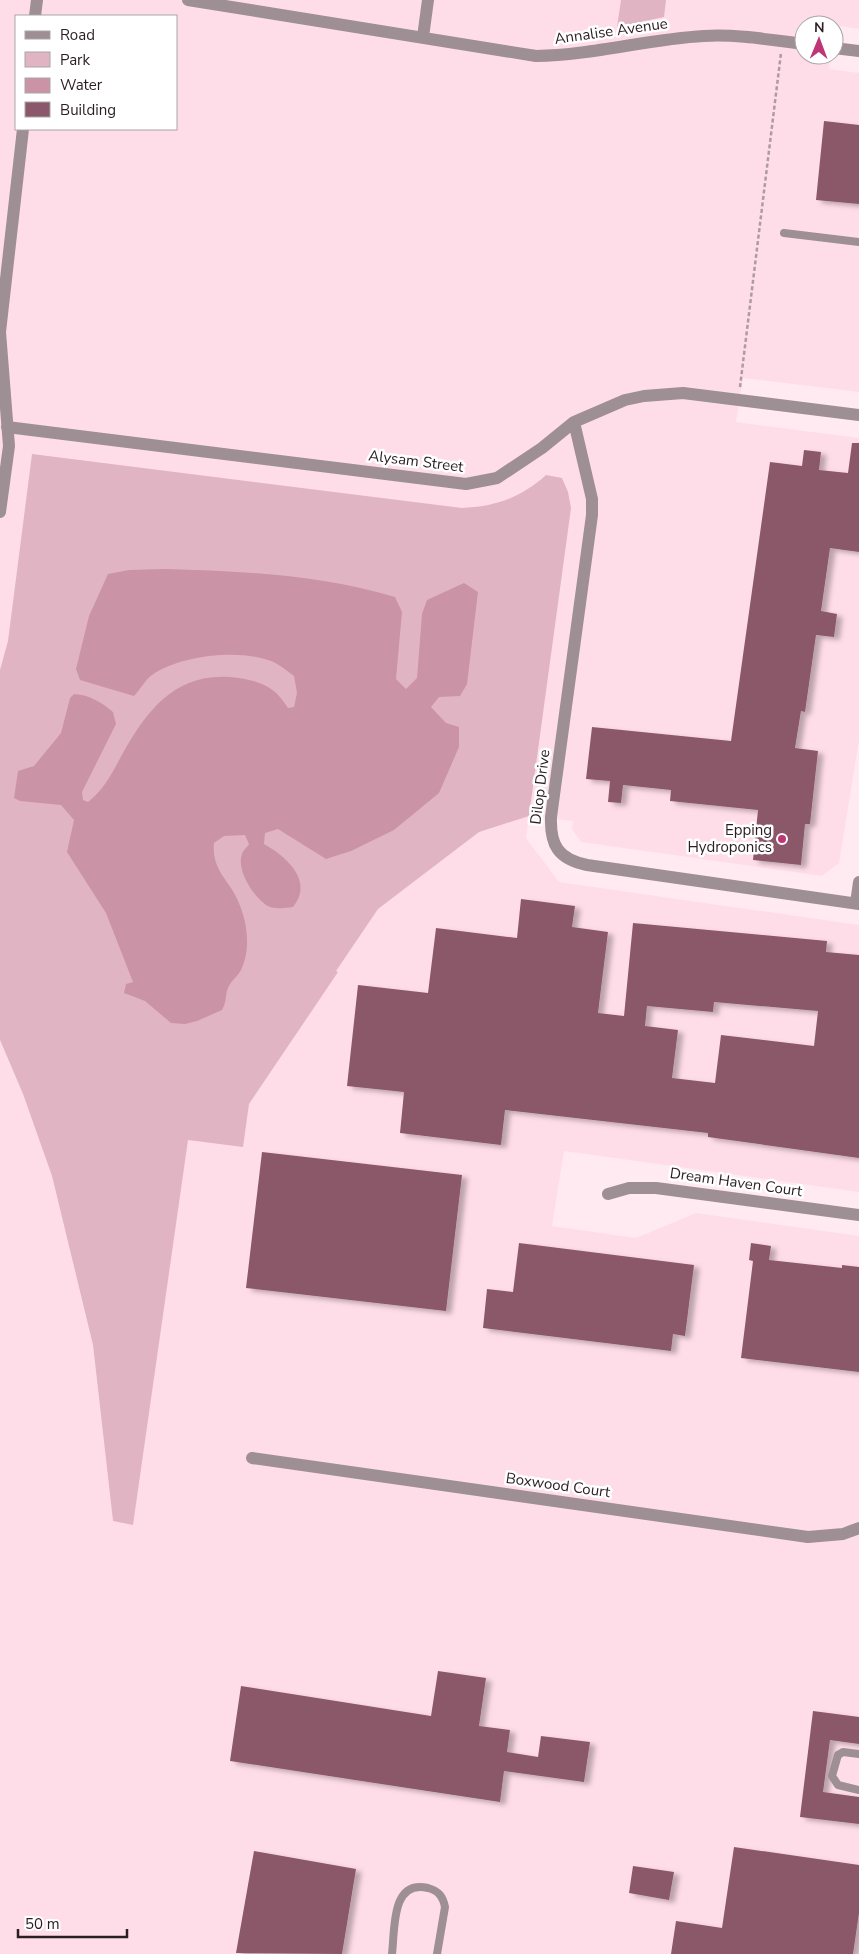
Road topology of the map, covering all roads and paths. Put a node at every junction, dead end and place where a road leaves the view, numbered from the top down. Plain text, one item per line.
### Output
1 (37, 0) edge
2 (188, 0) edge
3 (428, 0) edge
4 (35, 15) edge
5 (423, 37) junction
6 (782, 42) junction
7 (794, 43) edge
8 (844, 49) edge
9 (859, 51) edge
10 (23, 130) edge
11 (784, 233) dead end
12 (859, 242) edge
13 (738, 400) junction
14 (859, 415) edge
15 (574, 422) junction
16 (7, 427) junction
17 (0, 512) edge
18 (859, 882) edge
19 (857, 904) edge
20 (608, 1194) dead end
21 (859, 1215) edge
22 (252, 1458) dead end
23 (859, 1528) edge
24 (859, 1754) edge
25 (859, 1790) edge
26 (392, 1954) edge
27 (437, 1954) edge

1 - 4 street
2 - 5 street, Annalise Avenue
3 - 5 street
5 - 6 street, Annalise Avenue
6 - 7 street, Annalise Avenue
6 - 13 path
8 - 9 street
10 - 16 street
11 - 12 lane
13 - 14 street, Alysam Street
13 - 15 street, Alysam Street
15 - 16 street, Alysam Street
15 - 19 street, Dilop Drive
16 - 17 street
18 - 19 street
20 - 21 street, Dream Haven Court
22 - 23 street, Boxwood Court
24 - 25 lane
26 - 27 lane

